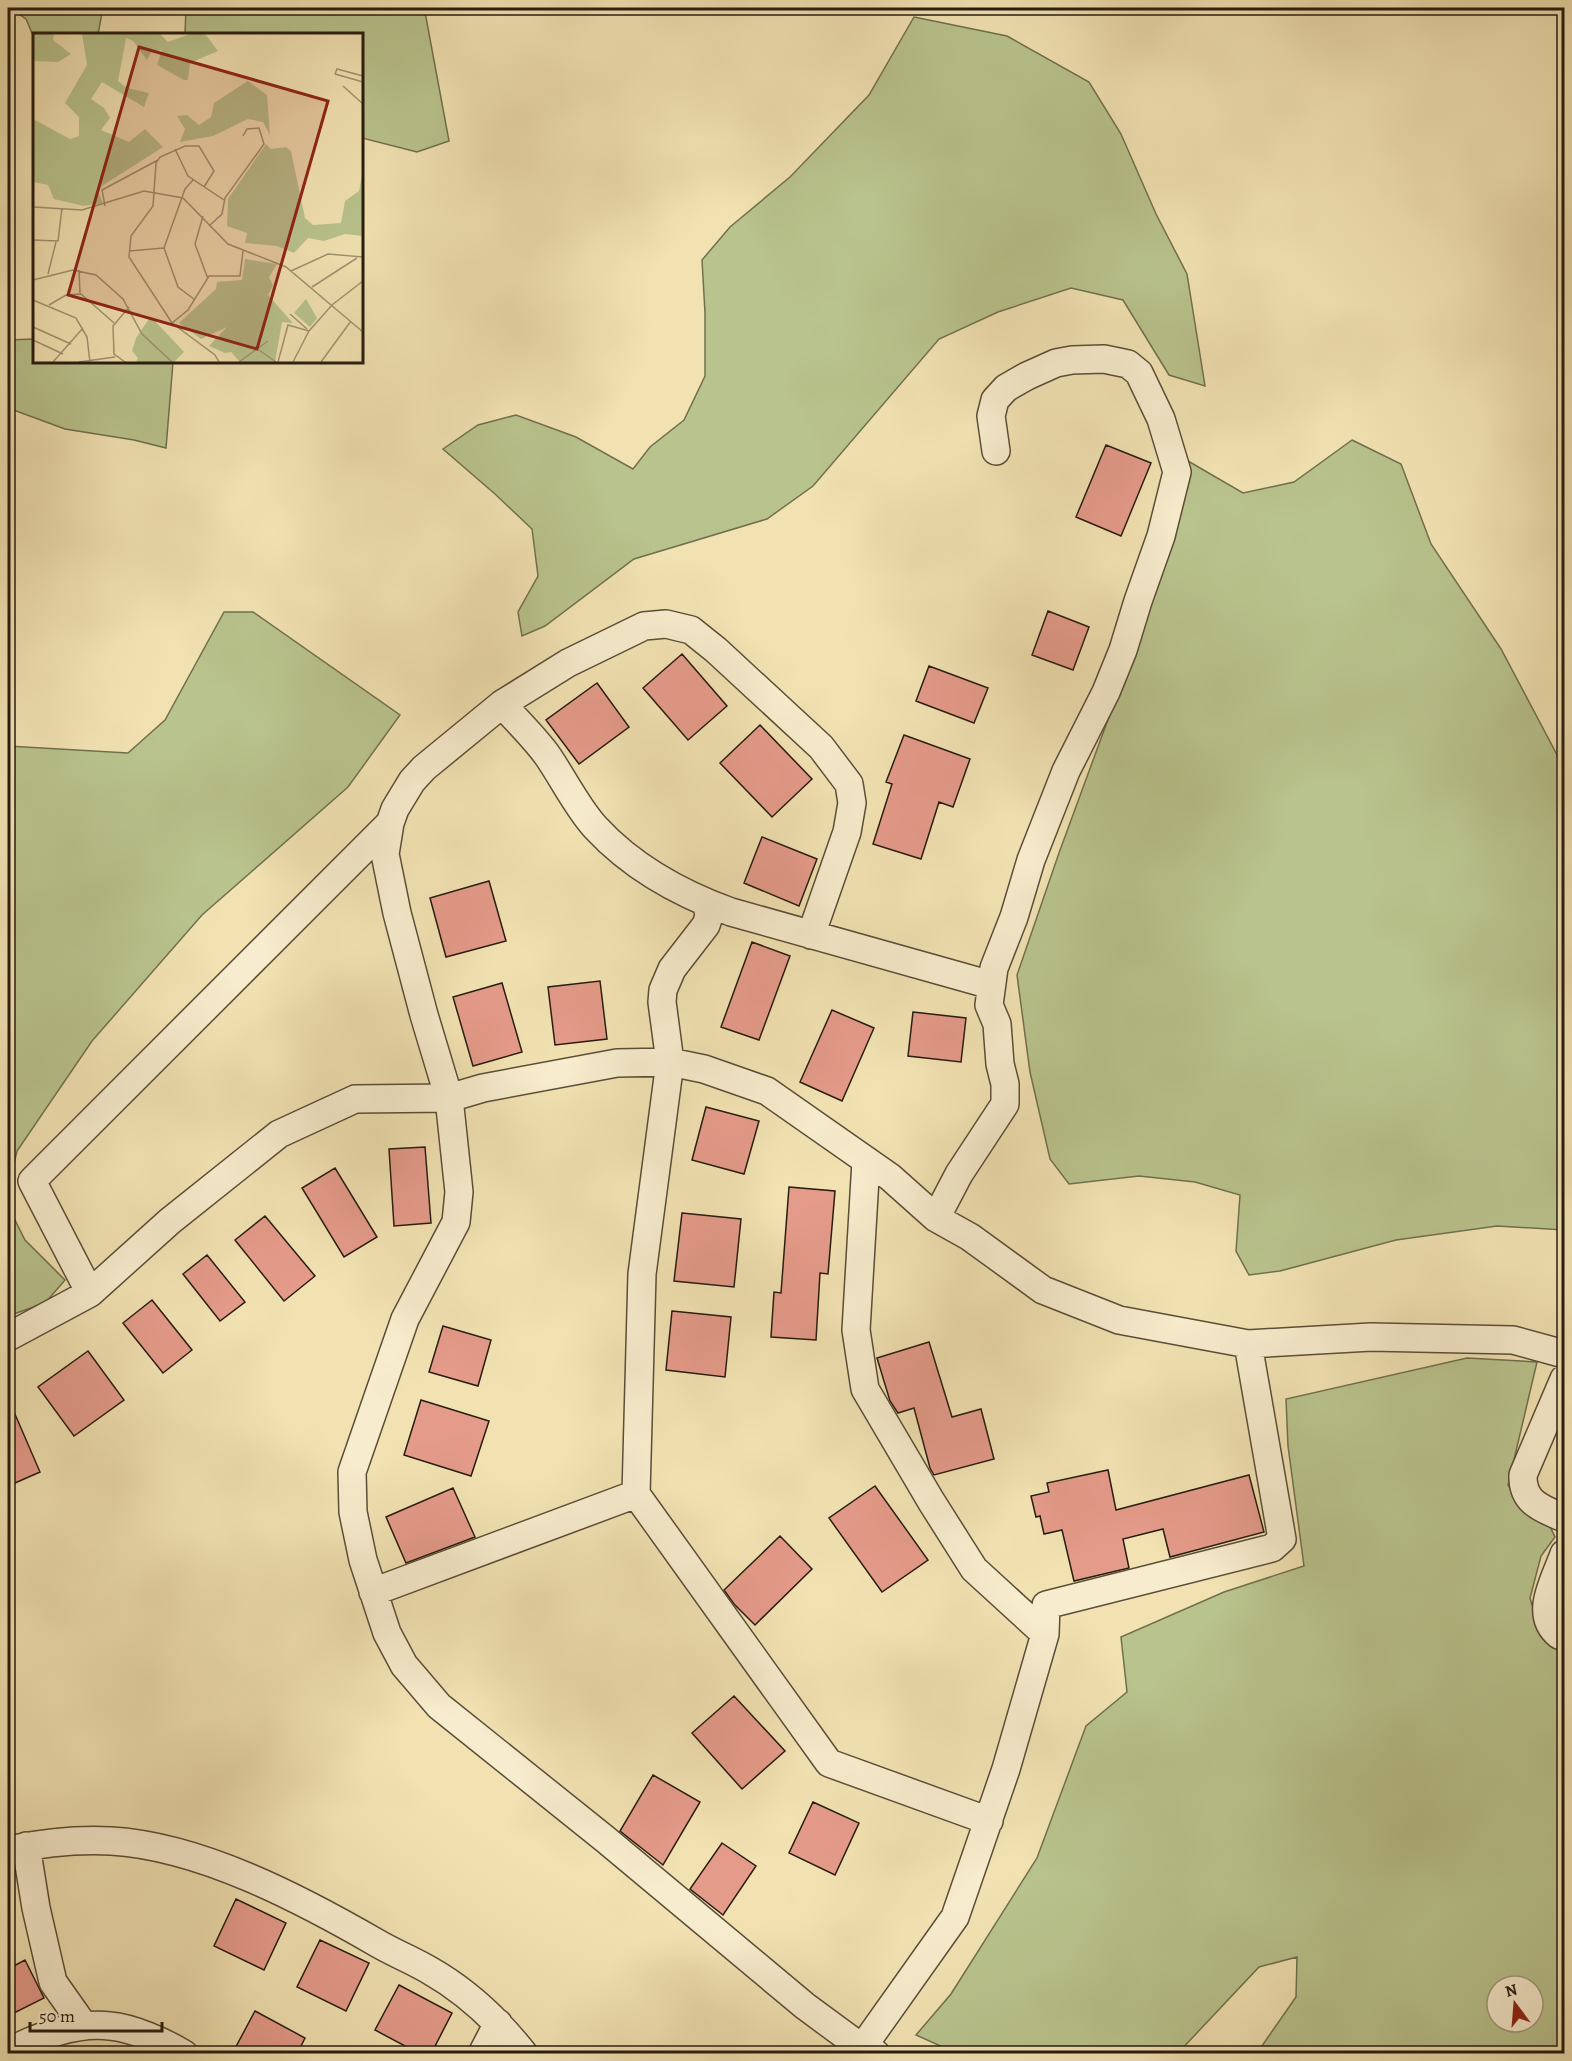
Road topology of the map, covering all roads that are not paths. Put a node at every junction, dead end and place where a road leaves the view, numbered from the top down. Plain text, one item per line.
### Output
1 (996, 451) dead end
2 (502, 704) junction
3 (390, 823) junction
4 (708, 903) junction
5 (811, 935) junction
6 (991, 985) junction
7 (670, 1062) junction
8 (449, 1098) junction
9 (866, 1161) junction
10 (936, 1218) junction
11 (90, 1293) junction
12 (8, 1336) edge
13 (1248, 1344) junction
14 (1564, 1354) edge
15 (1564, 1379) edge
16 (636, 1494) junction
17 (1564, 1518) edge
18 (1564, 1554) edge
19 (373, 1592) junction
20 (1045, 1634) junction
21 (1560, 1635) dead end
22 (988, 1821) junction
23 (17, 1848) edge
24 (498, 2023) junction
25 (84, 2026) junction
26 (869, 2051) edge
27 (8, 2052) edge
28 (184, 2054) edge
29 (482, 2054) edge
30 (524, 2054) edge

1 - 6 street
2 - 3 street
2 - 4 street
2 - 5 street
3 - 8 street
3 - 11 street
4 - 5 street
4 - 7 street
5 - 6 street
6 - 10 street
7 - 8 street
7 - 9 street
7 - 16 street
8 - 11 street
8 - 19 street
9 - 10 street
9 - 20 street
10 - 13 street
11 - 12 street
13 - 14 street
13 - 20 street
15 - 17 street
16 - 19 street
16 - 22 street
18 - 21 street
19 - 26 street
20 - 22 street
22 - 26 street
23 - 24 street
23 - 25 street
24 - 29 street
24 - 30 street
25 - 27 street
25 - 28 street

